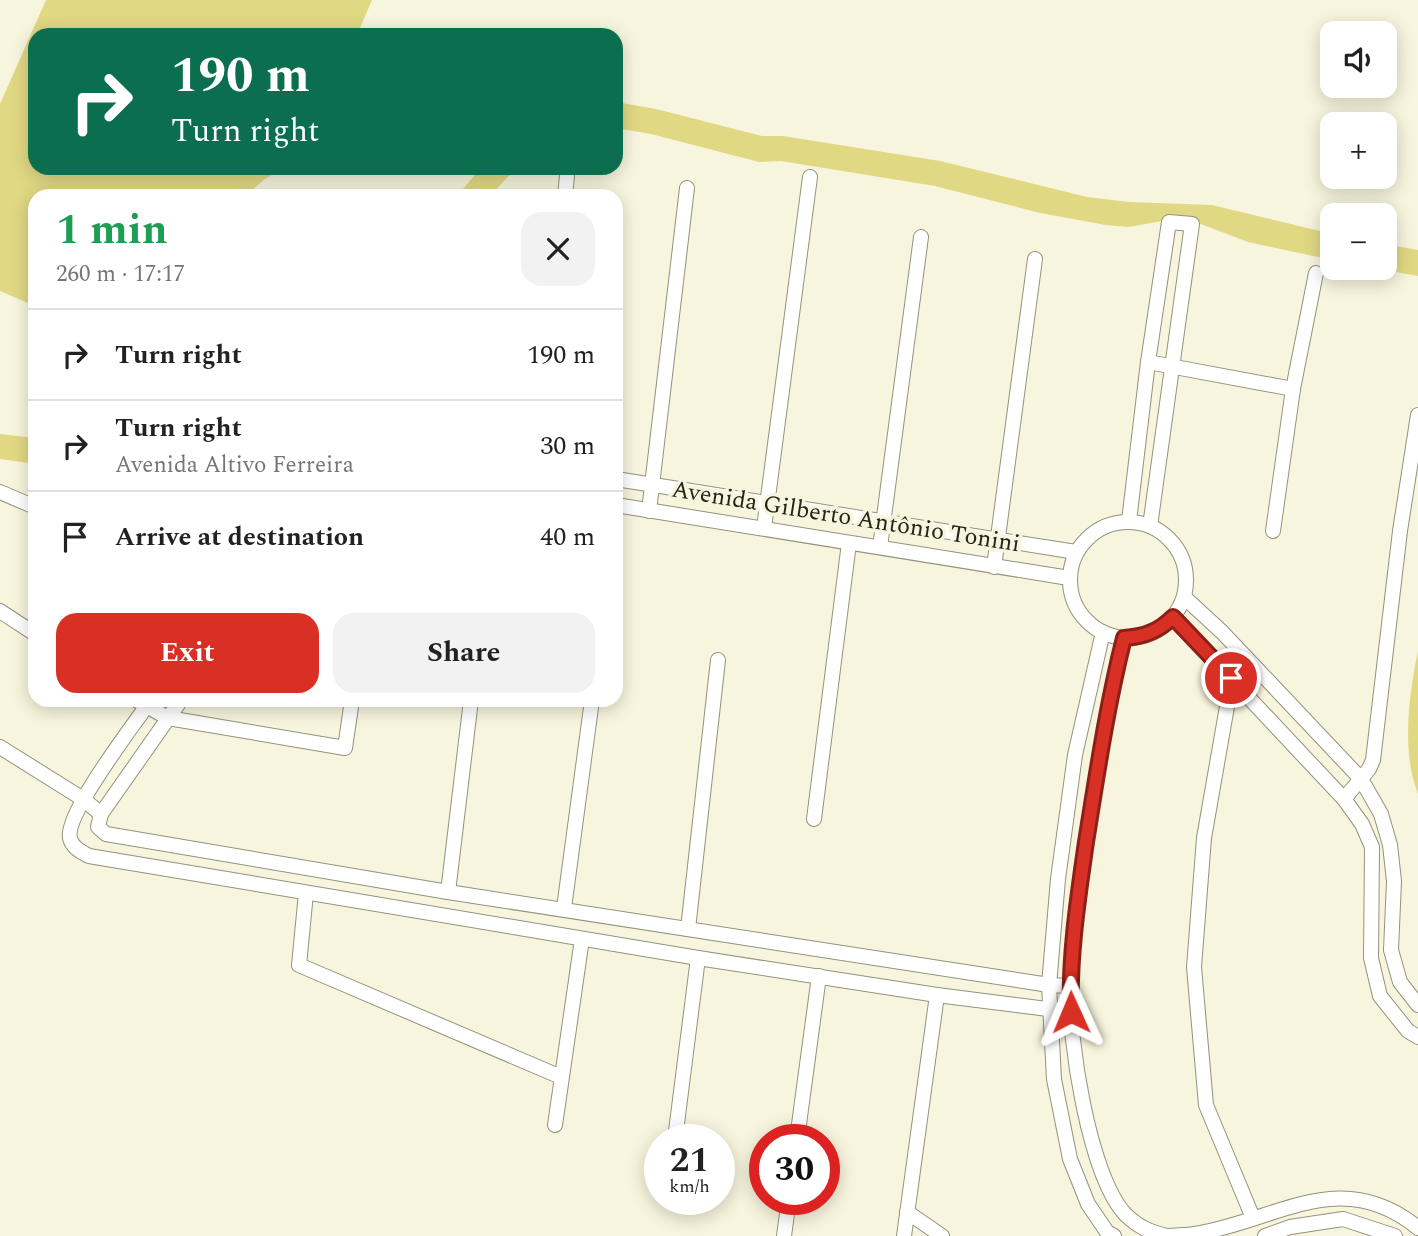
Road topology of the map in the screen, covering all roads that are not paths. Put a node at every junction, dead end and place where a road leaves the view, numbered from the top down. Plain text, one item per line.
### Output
1 (567, 176) dead end
2 (810, 177) dead end
3 (687, 188) dead end
4 (566, 189) edge
5 (921, 237) dead end
6 (1035, 259) dead end
7 (1316, 273) dead end
8 (1148, 362) junction
9 (1171, 365) junction
10 (1293, 388) junction
11 (1418, 415) edge
12 (623, 480) edge
13 (651, 484) junction
14 (0, 492) edge
15 (766, 503) junction
16 (28, 504) edge
17 (623, 506) edge
18 (649, 511) junction
19 (1129, 521) junction
20 (884, 522) junction
21 (1150, 526) junction
22 (764, 528) junction
23 (1273, 531) dead end
24 (999, 541) junction
25 (849, 543) junction
26 (880, 547) junction
27 (1076, 552) junction
28 (994, 567) junction
29 (1069, 578) junction
30 (1184, 597) junction
31 (0, 611) edge
32 (1173, 617) junction
33 (28, 629) edge
34 (1103, 632) junction
35 (1124, 638) junction
36 (718, 660) dead end
37 (1231, 678) junction
38 (142, 707) edge
39 (152, 707) edge
40 (176, 707) edge
41 (351, 707) edge
42 (470, 707) edge
43 (591, 707) edge
44 (168, 718) junction
45 (0, 747) edge
46 (1361, 779) junction
47 (83, 799) junction
48 (1345, 799) junction
49 (814, 819) dead end
50 (99, 820) junction
51 (448, 891) junction
52 (306, 893) junction
53 (565, 908) junction
54 (688, 929) junction
55 (582, 939) junction
56 (698, 958) junction
57 (819, 976) junction
58 (1049, 985) junction
59 (1070, 986) junction
60 (937, 995) junction
61 (1418, 1005) edge
62 (1049, 1010) junction
63 (1071, 1012) junction
64 (1418, 1037) edge
65 (561, 1077) junction
66 (677, 1124) edge
67 (799, 1124) edge
68 (555, 1125) dead end
69 (907, 1212) junction
70 (786, 1215) edge
71 (1252, 1218) junction
72 (1418, 1228) edge
73 (1142, 1233) edge
74 (783, 1236) edge
75 (904, 1236) edge
76 (942, 1236) edge
77 (1114, 1236) edge
78 (1167, 1236) edge
79 (1265, 1236) edge
80 (1395, 1236) edge

1 - 4 street
2 - 15 street
3 - 13 street
5 - 20 street
6 - 24 street
7 - 10 street
8 - 9 street
8 - 9 street
8 - 19 street
9 - 10 street
9 - 21 street
10 - 23 street
11 - 46 street
12 - 13 street, Avenida Gilberto Antônio Tonini
13 - 15 street, Avenida Gilberto Antônio Tonini
13 - 18 street
14 - 16 street
15 - 20 street, Avenida Gilberto Antônio Tonini
15 - 22 street
17 - 18 street, Avenida Gilberto Antônio Tonini
18 - 22 street, Avenida Gilberto Antônio Tonini
19 - 21 street
19 - 27 street
20 - 24 street, Avenida Gilberto Antônio Tonini
20 - 26 street
21 - 30 street
22 - 25 street, Avenida Gilberto Antônio Tonini
24 - 27 street, Avenida Gilberto Antônio Tonini
24 - 28 street
25 - 26 street, Avenida Gilberto Antônio Tonini
25 - 49 street
26 - 28 street, Avenida Gilberto Antônio Tonini
27 - 29 street
28 - 29 street, Avenida Gilberto Antônio Tonini
29 - 34 street
30 - 32 street
30 - 46 street
31 - 33 street
32 - 35 street
32 - 37 street
34 - 35 street
34 - 58 street
35 - 59 street
36 - 54 street
37 - 48 street
37 - 71 street
38 - 47 street
39 - 44 street
40 - 44 street
41 - 44 street
42 - 51 street
43 - 53 street
44 - 50 street
45 - 47 street
46 - 48 street
46 - 61 street
47 - 50 street
47 - 52 street
48 - 64 street
50 - 51 street
51 - 53 street
52 - 55 street
52 - 65 street
53 - 54 street
54 - 58 street
55 - 56 street
55 - 65 street
56 - 57 street
56 - 66 street
57 - 60 street
57 - 67 street
58 - 59 street
58 - 62 street
59 - 63 street
60 - 62 street
60 - 69 street
62 - 63 street
62 - 77 street
63 - 73 street
65 - 68 street
69 - 75 street
69 - 76 street
70 - 74 street
71 - 72 street
71 - 78 street
73 - 78 street
79 - 80 street

